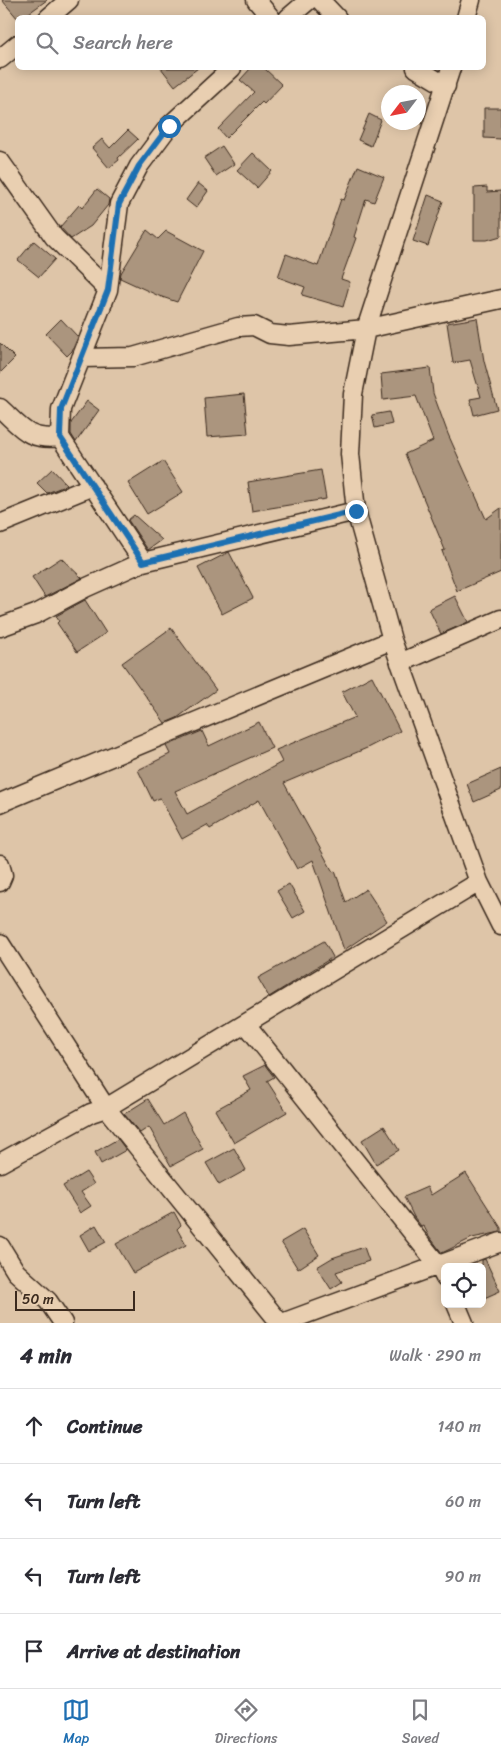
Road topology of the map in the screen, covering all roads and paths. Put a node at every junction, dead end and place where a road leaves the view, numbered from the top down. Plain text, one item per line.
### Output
1 (69, 0) edge
2 (256, 0) edge
3 (309, 0) edge
4 (320, 0) edge
5 (471, 0) edge
6 (52, 15) edge
7 (268, 15) edge
8 (292, 15) edge
9 (334, 15) edge
10 (467, 15) edge
11 (15, 46) edge
12 (0, 59) edge
13 (230, 70) edge
14 (419, 70) edge
15 (450, 70) edge
16 (446, 86) junction
17 (0, 161) edge
18 (108, 290) junction
19 (501, 299) edge
20 (366, 329) junction
21 (81, 358) junction
22 (0, 408) edge
23 (60, 437) junction
24 (93, 486) junction
25 (356, 511) junction
26 (0, 524) edge
27 (143, 562) junction
28 (501, 619) edge
29 (0, 628) edge
30 (392, 640) junction
31 (400, 663) junction
32 (0, 804) edge
33 (0, 864) edge
34 (0, 882) edge
35 (479, 882) junction
36 (501, 926) edge
37 (0, 943) edge
38 (246, 1024) junction
39 (106, 1108) junction
40 (0, 1163) edge
41 (501, 1242) edge
42 (0, 1246) edge
43 (460, 1263) edge
44 (441, 1271) edge
45 (441, 1272) edge
46 (458, 1308) edge
47 (63, 1323) edge
48 (281, 1323) edge
49 (464, 1323) edge

1 - 6 street
2 - 7 street
3 - 8 street
4 - 9 street
5 - 10 street
11 - 12 street
13 - 18 street
14 - 16 street
15 - 16 street
16 - 20 street
17 - 18 street
18 - 21 street
19 - 20 street
20 - 21 street
20 - 25 street
21 - 23 street
22 - 23 street
23 - 24 street
24 - 26 street
24 - 27 street
25 - 27 street
25 - 30 street
27 - 29 street
28 - 31 street
30 - 31 street
30 - 32 street
31 - 35 street
33 - 34 street
35 - 36 street
35 - 38 street
37 - 39 street
38 - 39 street
38 - 44 street
39 - 40 street
39 - 48 street
41 - 43 street
42 - 47 street
45 - 48 street
46 - 49 street

